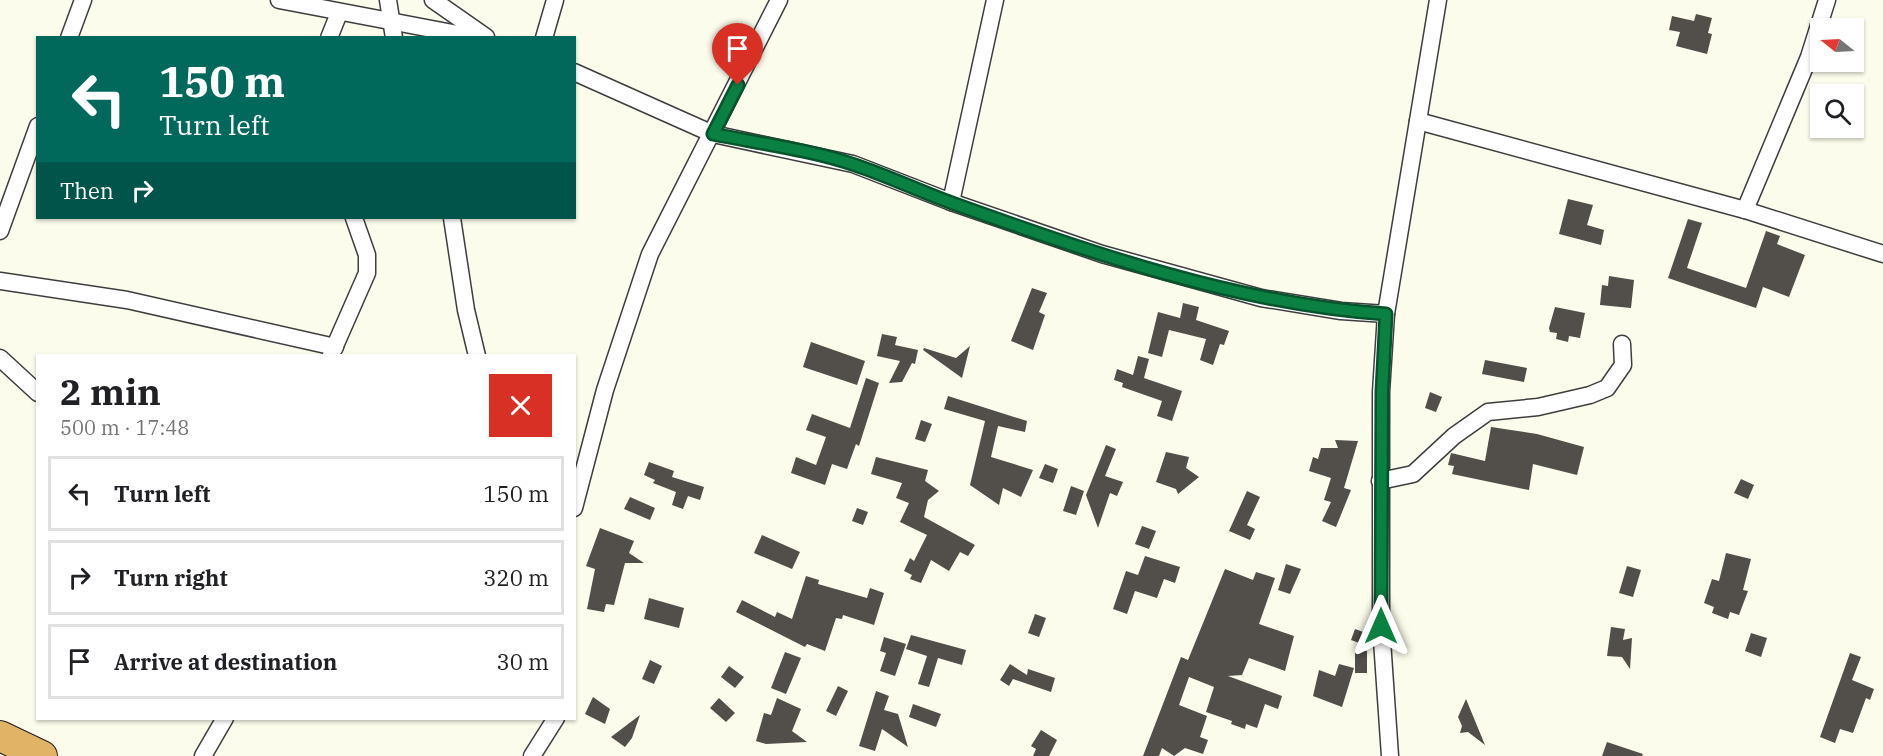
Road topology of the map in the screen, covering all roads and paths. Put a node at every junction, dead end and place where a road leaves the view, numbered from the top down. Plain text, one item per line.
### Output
1 (83, 0) edge
2 (279, 0) edge
3 (388, 0) edge
4 (433, 0) edge
5 (555, 0) edge
6 (779, 0) edge
7 (995, 0) edge
8 (1438, 0) edge
9 (1827, 0) edge
10 (339, 13) junction
11 (393, 30) edge
12 (70, 36) edge
13 (330, 36) edge
14 (458, 36) edge
15 (483, 36) edge
16 (545, 36) edge
17 (576, 73) edge
18 (1418, 121) junction
19 (36, 132) edge
20 (713, 134) junction
21 (951, 202) junction
22 (1745, 210) junction
23 (354, 219) edge
24 (452, 219) edge
25 (0, 231) edge
26 (1883, 254) edge
27 (0, 281) edge
28 (1386, 314) junction
29 (1622, 344) dead end
30 (333, 351) edge
31 (477, 354) edge
32 (0, 358) edge
33 (36, 391) edge
34 (1380, 481) junction
35 (576, 500) edge
36 (224, 720) edge
37 (555, 720) edge
38 (0, 736) edge
39 (42, 756) edge
40 (203, 756) edge
41 (532, 756) edge
42 (1390, 756) edge

1 - 12 street
2 - 10 street
3 - 11 street
4 - 15 street
5 - 16 street
6 - 20 street
7 - 21 street
8 - 18 street
9 - 22 street
10 - 11 street
10 - 13 street
11 - 14 street
17 - 20 street
18 - 22 street
18 - 28 street
19 - 25 street
20 - 21 street
20 - 35 street
21 - 28 street
22 - 26 street
23 - 30 street
24 - 31 street
27 - 30 street
28 - 34 street
29 - 34 street
32 - 33 street
34 - 42 street
36 - 40 street
37 - 41 street
38 - 39 highway

